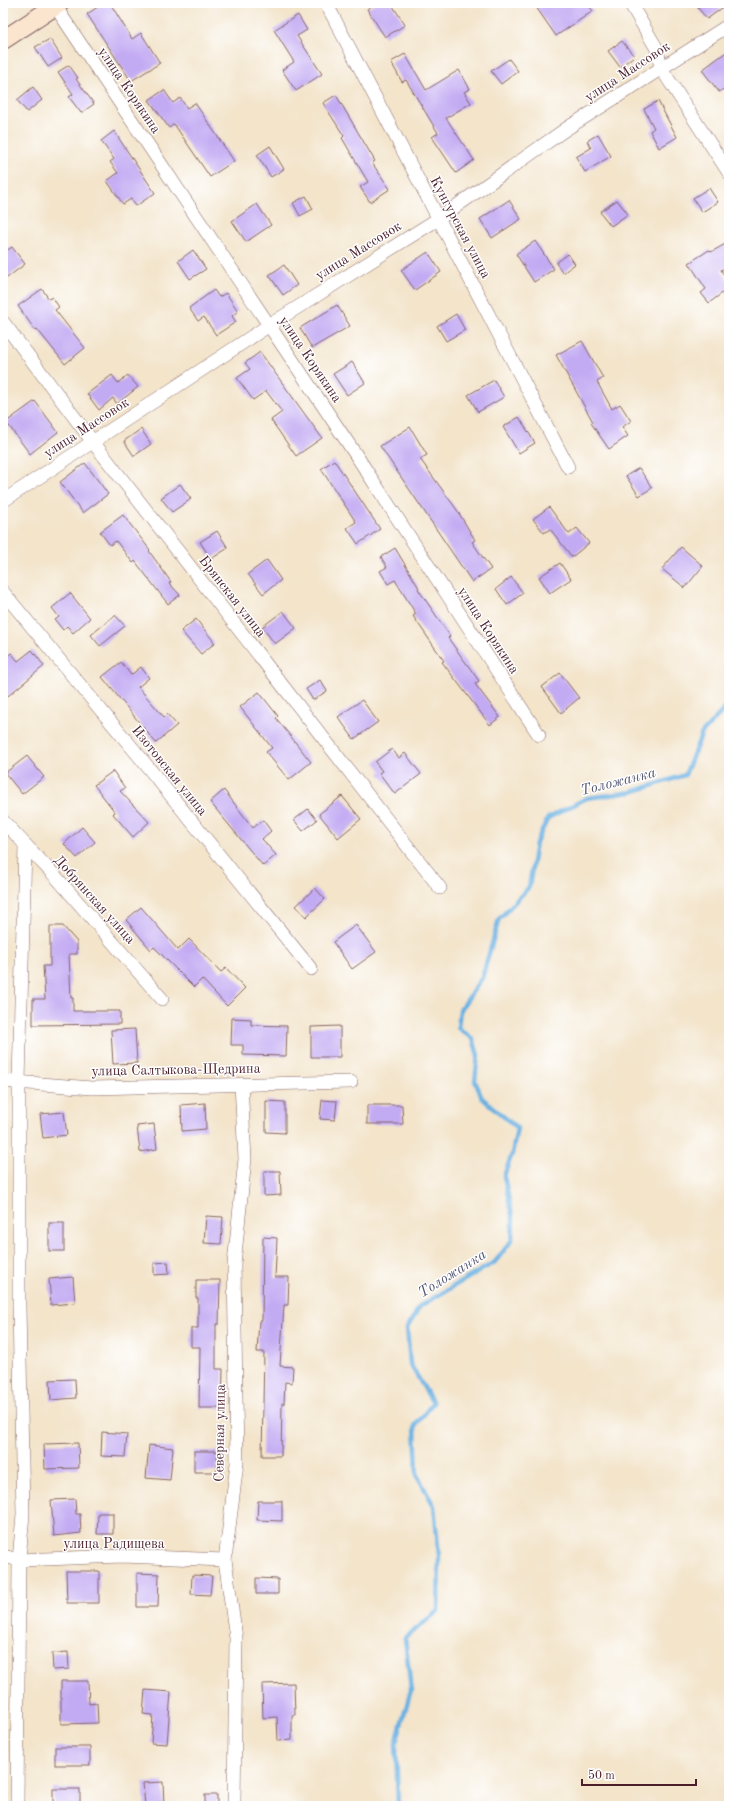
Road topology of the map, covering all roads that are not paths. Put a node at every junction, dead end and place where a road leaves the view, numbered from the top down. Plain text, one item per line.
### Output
1 (326, 3) edge
2 (630, 3) edge
3 (56, 4) edge
4 (729, 25) edge
5 (3, 40) edge
6 (661, 68) junction
7 (729, 173) edge
8 (438, 219) junction
9 (3, 322) edge
10 (268, 326) junction
11 (93, 442) junction
12 (568, 466) dead end
13 (3, 501) edge
14 (3, 592) edge
15 (539, 735) dead end
16 (3, 821) edge
17 (25, 846) junction
18 (440, 888) dead end
19 (311, 969) dead end
20 (162, 999) dead end
21 (3, 1081) edge
22 (19, 1082) junction
23 (351, 1082) dead end
24 (241, 1084) junction
25 (3, 1556) edge
26 (19, 1560) junction
27 (226, 1560) junction
28 (17, 1806) edge
29 (234, 1806) edge

1 - 8 street, Кунгурская улица
2 - 6 street
3 - 5 street
3 - 10 street, улица Корякина
4 - 6 street, улица Массовок
6 - 7 street
6 - 8 street, улица Массовок
8 - 10 street, улица Массовок
8 - 12 street, Кунгурская улица
9 - 11 street, Брянская улица
10 - 11 street, улица Массовок
10 - 15 street, улица Корякина
11 - 13 street, улица Массовок
11 - 18 street, Брянская улица
14 - 19 street, Изотовская улица
16 - 17 street, Добрянская улица
17 - 20 street, Добрянская улица
17 - 22 street
21 - 22 street, улица Салтыкова-Щедрина
22 - 24 street, улица Салтыкова-Щедрина
22 - 26 street
23 - 24 street, улица Салтыкова-Щедрина
24 - 27 street, Северная улица
25 - 26 street, улица Радищева
26 - 27 street, улица Радищева
26 - 28 street
27 - 29 street, Северная улица

